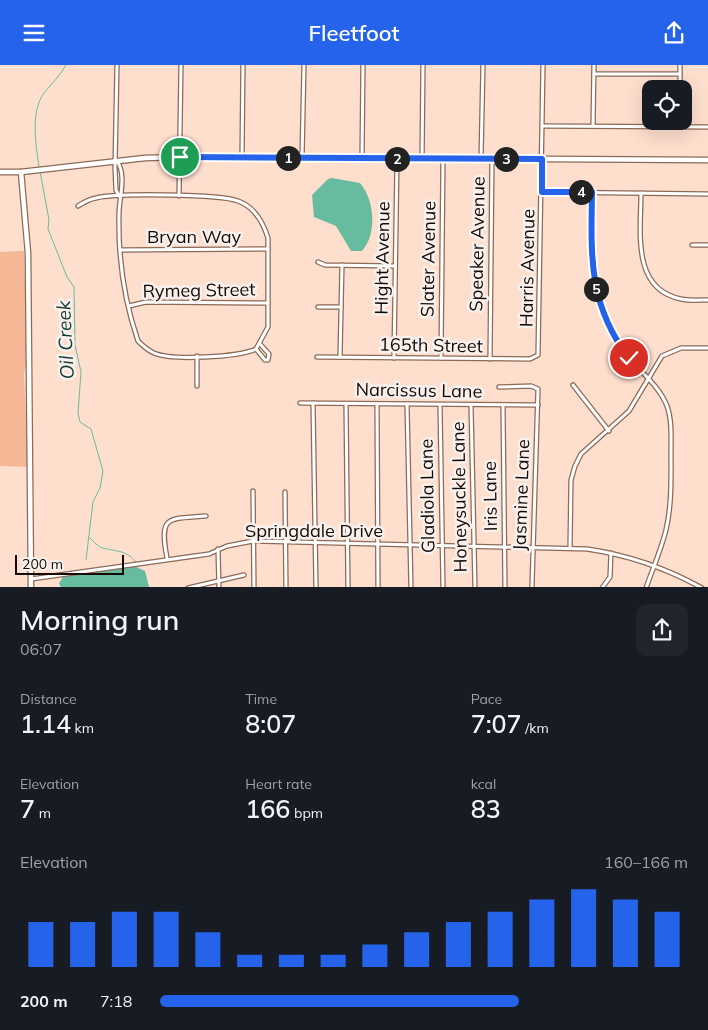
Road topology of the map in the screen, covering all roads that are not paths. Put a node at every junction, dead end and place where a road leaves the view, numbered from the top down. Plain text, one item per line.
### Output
1 (117, 65) edge
2 (181, 65) edge
3 (243, 65) edge
4 (304, 65) edge
5 (364, 65) edge
6 (424, 65) edge
7 (483, 65) edge
8 (543, 65) edge
9 (594, 65) edge
10 (680, 65) edge
11 (594, 74) junction
12 (680, 74) junction
13 (680, 80) edge
14 (543, 126) junction
15 (593, 126) junction
16 (642, 127) edge
17 (692, 127) edge
18 (708, 127) edge
19 (180, 157) junction
20 (242, 158) junction
21 (302, 158) junction
22 (362, 159) junction
23 (397, 159) junction
24 (422, 159) junction
25 (481, 159) junction
26 (492, 159) junction
27 (542, 159) junction
28 (443, 160) junction
29 (117, 161) junction
30 (708, 161) edge
31 (0, 172) edge
32 (21, 172) junction
33 (542, 192) junction
34 (592, 192) junction
35 (641, 193) junction
36 (708, 194) edge
37 (119, 196) junction
38 (179, 196) junction
39 (78, 206) dead end
40 (692, 245) dead end
41 (708, 245) edge
42 (268, 249) junction
43 (120, 250) junction
44 (318, 262) dead end
45 (342, 265) junction
46 (396, 266) junction
47 (708, 300) edge
48 (268, 303) junction
49 (129, 306) junction
50 (318, 307) dead end
51 (341, 307) junction
52 (260, 345) junction
53 (708, 348) edge
54 (256, 349) junction
55 (539, 351) joint
56 (197, 356) junction
57 (317, 357) dead end
58 (340, 357) junction
59 (394, 358) junction
60 (441, 358) junction
61 (490, 359) junction
62 (648, 379) junction
63 (573, 385) dead end
64 (197, 386) dead end
65 (498, 387) dead end
66 (300, 403) dead end
67 (313, 403) junction
68 (346, 403) junction
69 (377, 404) junction
70 (407, 405) junction
71 (440, 405) junction
72 (471, 405) junction
73 (503, 405) junction
74 (538, 405) junction
75 (609, 431) junction
76 (253, 491) dead end
77 (285, 492) dead end
78 (206, 516) dead end
79 (253, 541) junction
80 (286, 542) junction
81 (315, 542) junction
82 (348, 543) junction
83 (378, 544) junction
84 (410, 545) junction
85 (442, 545) junction
86 (474, 546) junction
87 (504, 547) junction
88 (533, 547) junction
89 (570, 548) junction
90 (218, 549) junction
91 (611, 553) junction
92 (167, 558) junction
93 (654, 565) junction
94 (244, 575) dead end
95 (31, 579) junction
96 (219, 580) junction
97 (532, 586) edge
98 (31, 587) edge
99 (188, 587) edge
100 (219, 587) edge
101 (254, 587) edge
102 (286, 587) edge
103 (316, 587) edge
104 (348, 587) edge
105 (378, 587) edge
106 (411, 587) edge
107 (442, 587) edge
108 (475, 587) edge
109 (505, 587) edge
110 (602, 587) edge
111 (646, 587) edge
112 (702, 587) edge

1 - 29 street
2 - 19 street
3 - 20 street
4 - 21 street
5 - 22 street
6 - 24 street
7 - 25 street, Speaker Avenue
8 - 14 street, Harris Avenue
9 - 11 street
10 - 12 street
11 - 12 street
11 - 15 street
12 - 13 street
14 - 15 street
14 - 27 street, Harris Avenue
15 - 16 street
17 - 18 street
19 - 20 street
19 - 29 street
19 - 38 street
20 - 21 street
21 - 22 street
22 - 23 street
23 - 24 street
23 - 46 street, Hight Avenue
24 - 28 street
25 - 26 street
25 - 28 street
26 - 27 street
26 - 61 street, Speaker Avenue
27 - 30 street
27 - 33 street, Harris Avenue
28 - 60 street, Slater Avenue
29 - 32 street
29 - 37 street
31 - 32 street
32 - 95 street
33 - 34 street
33 - 55 street, Harris Avenue
34 - 35 street
34 - 62 street
35 - 36 street
35 - 47 street
37 - 38 street
37 - 39 street
37 - 43 street
38 - 42 street
40 - 41 street
42 - 43 street, Bryan Way
42 - 48 street
43 - 49 street
44 - 45 street
45 - 46 street
45 - 51 street
46 - 59 street, Hight Avenue
48 - 49 street, Rymeg Street
48 - 52 street
49 - 56 street
50 - 51 street
51 - 58 street
52 - 54 street
52 - 54 street
53 - 62 street
54 - 56 street
55 - 61 street, 165th Street
56 - 64 street
57 - 58 street, 165th Street
58 - 59 street, 165th Street
59 - 60 street, 165th Street
60 - 61 street, 165th Street
62 - 75 street
62 - 93 street
63 - 75 street
65 - 74 street
66 - 67 street, Narcissus Lane
67 - 68 street, Narcissus Lane
67 - 81 street
68 - 69 street, Narcissus Lane
68 - 82 street
69 - 70 street, Narcissus Lane
69 - 83 street
70 - 71 street, Narcissus Lane
70 - 84 street
71 - 72 street, Narcissus Lane
71 - 85 street, Gladiola Lane
72 - 73 street, Narcissus Lane
72 - 86 street, Honeysuckle Lane
73 - 74 street, Narcissus Lane
73 - 87 street, Iris Lane
74 - 88 street, Jasmine Lane
75 - 89 street
76 - 79 street
77 - 80 street
78 - 92 street
79 - 80 street, Springdale Drive
79 - 90 street, Springdale Drive
79 - 101 street
80 - 81 street, Springdale Drive
80 - 102 street
81 - 82 street, Springdale Drive
81 - 103 street
82 - 83 street, Springdale Drive
82 - 104 street
83 - 84 street, Springdale Drive
83 - 105 street
84 - 85 street, Springdale Drive
84 - 106 street
85 - 86 street, Springdale Drive
85 - 107 street, Gladiola Lane
86 - 87 street, Springdale Drive
86 - 108 street, Honeysuckle Lane
87 - 88 street, Springdale Drive
87 - 109 street, Iris Lane
88 - 89 street, Springdale Drive
88 - 97 street, Jasmine Lane
89 - 91 street, Springdale Drive
90 - 92 street, Springdale Drive
90 - 96 street
91 - 93 street, Springdale Drive
91 - 110 street
92 - 95 street, Springdale Drive
93 - 111 street
93 - 112 street, Springdale Drive
94 - 96 street
95 - 98 street
96 - 99 street
96 - 100 street

